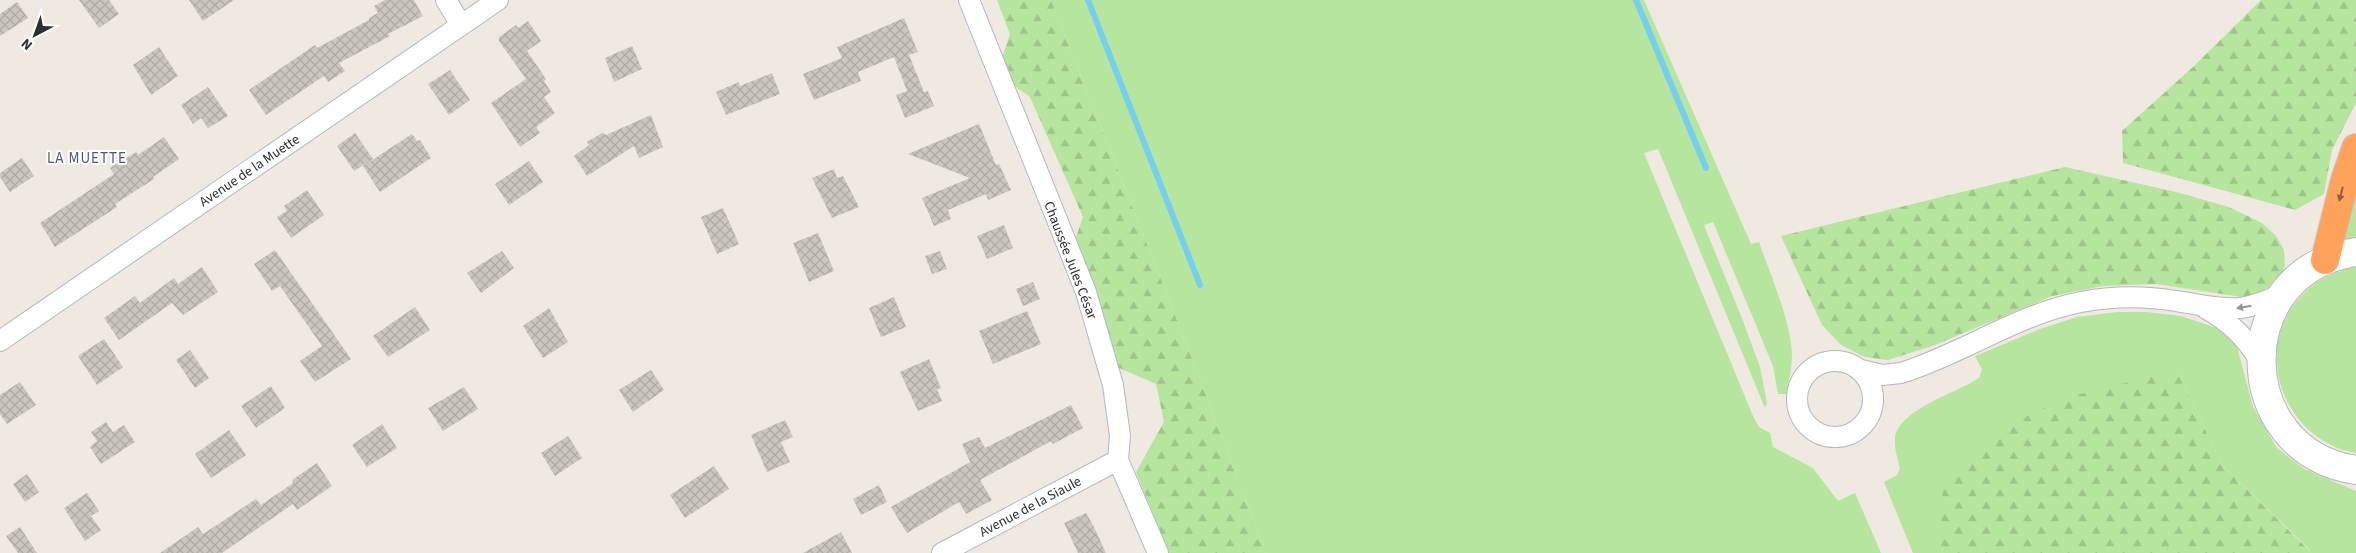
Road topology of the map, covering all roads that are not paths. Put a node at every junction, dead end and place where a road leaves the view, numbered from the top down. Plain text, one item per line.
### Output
1 (446, 0) edge
2 (498, 0) edge
3 (969, 0) edge
4 (461, 25) junction
5 (2356, 148) edge
6 (2356, 252) edge
7 (2325, 260) junction
8 (2283, 294) junction
9 (2203, 307) junction
10 (0, 341) edge
11 (2260, 361) junction
12 (1913, 369) junction
13 (1860, 370) junction
14 (1874, 403) junction
15 (1118, 460) junction
16 (2354, 471) edge
17 (942, 553) edge
18 (1158, 553) edge

1 - 4 street
2 - 4 street, Avenue de la Muette
3 - 15 street, Chaussée Jules César
4 - 10 street, Avenue de la Muette
5 -> 7 highway
6 - 7 main road
7 - 8 main road
8 -> 9 street
8 - 11 main road
9 - 11 street
9 - 12 street
11 - 16 main road
12 - 13 street
12 - 14 street
13 - 14 street
13 - 14 street
15 - 17 street, Avenue de la Siaule
15 - 18 street, Chaussée Jules César

